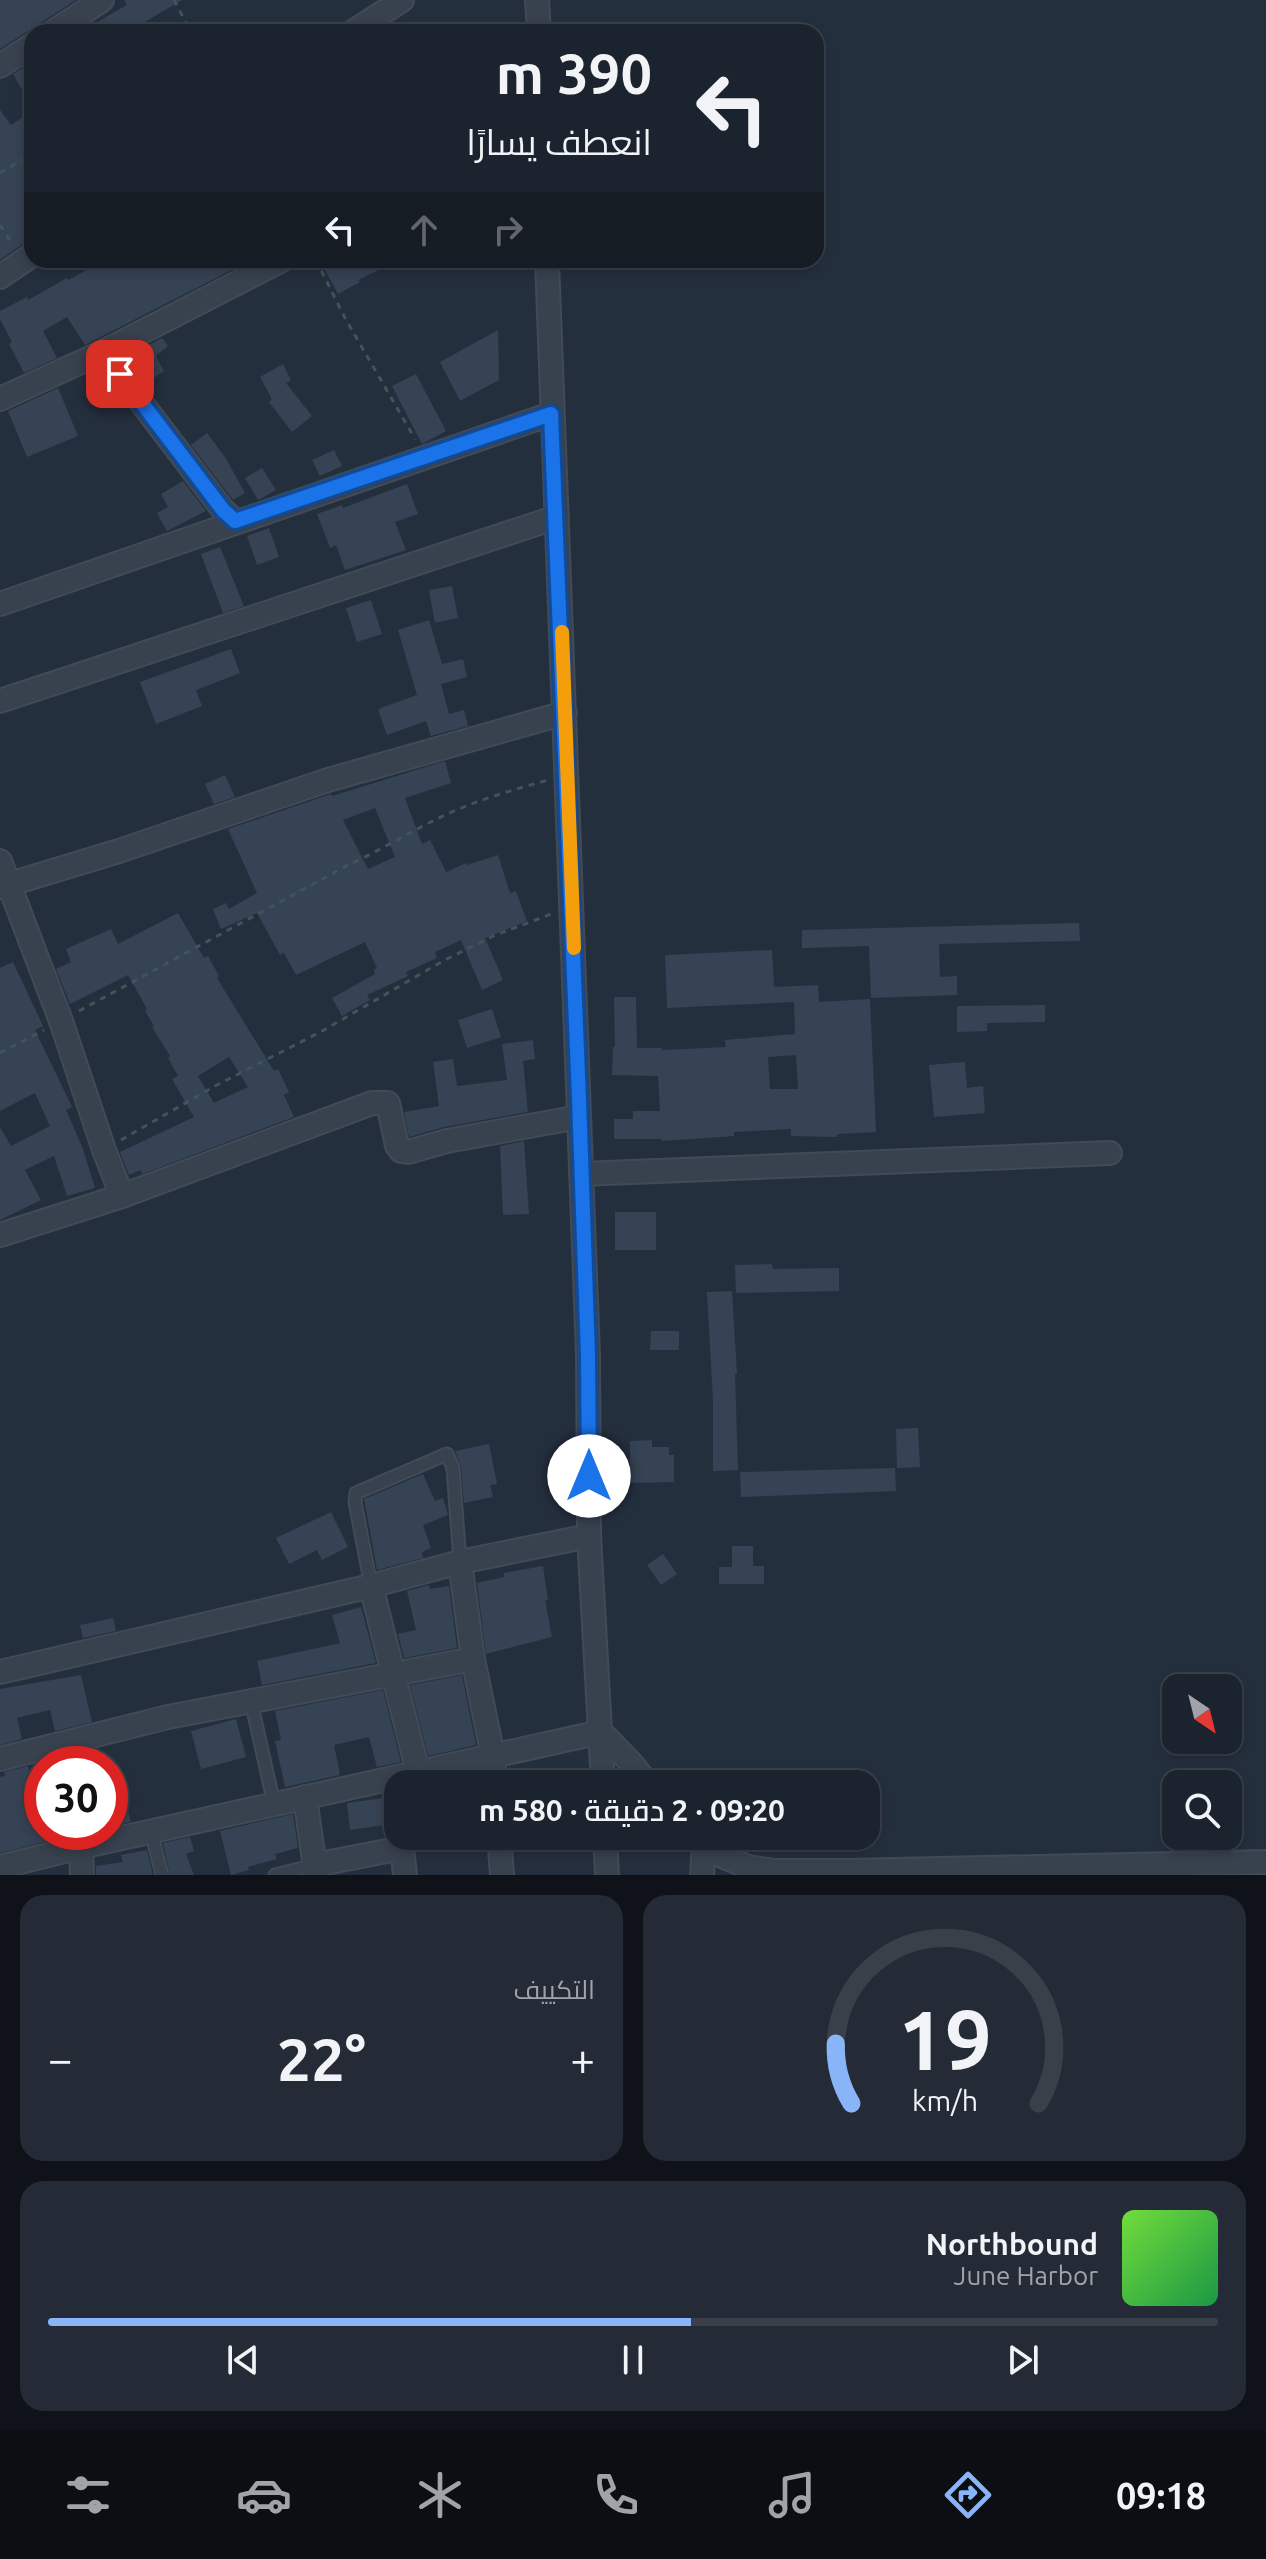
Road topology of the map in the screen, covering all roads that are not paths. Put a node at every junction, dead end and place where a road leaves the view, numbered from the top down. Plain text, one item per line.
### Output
1 (102, 0) edge
2 (402, 0) edge
3 (537, 0) edge
4 (65, 24) edge
5 (365, 24) edge
6 (538, 24) edge
7 (24, 50) edge
8 (0, 66) edge
9 (24, 260) edge
10 (266, 268) edge
11 (547, 268) edge
12 (0, 277) edge
13 (103, 352) junction
14 (0, 399) edge
15 (551, 414) junction
16 (557, 517) junction
17 (235, 521) junction
18 (0, 604) edge
19 (0, 701) edge
20 (565, 713) junction
21 (0, 861) edge
22 (4, 886) edge
23 (579, 1117) junction
24 (1110, 1153) dead end
25 (581, 1174) junction
26 (122, 1196) junction
27 (0, 1235) edge
28 (589, 1536) junction
29 (460, 1562) junction
30 (371, 1586) junction
31 (473, 1659) junction
32 (0, 1672) edge
33 (393, 1673) junction
34 (251, 1701) junction
35 (601, 1732) junction
36 (493, 1756) junction
37 (0, 1759) edge
38 (417, 1770) edge
39 (446, 1770) edge
40 (494, 1770) edge
41 (602, 1770) edge
42 (635, 1770) edge
43 (384, 1784) edge
44 (305, 1797) junction
45 (274, 1804) junction
46 (151, 1831) junction
47 (128, 1836) edge
48 (69, 1850) edge
49 (81, 1850) edge
50 (384, 1850) edge
51 (410, 1850) edge
52 (500, 1850) edge
53 (606, 1850) edge
54 (701, 1850) edge
55 (714, 1850) edge
56 (1266, 1862) edge
57 (0, 1867) edge
58 (1212, 1869) edge
59 (315, 1870) edge
60 (1143, 1870) edge
61 (1072, 1871) edge
62 (920, 1872) edge
63 (992, 1872) edge
64 (775, 1873) edge
65 (850, 1873) edge
66 (82, 1875) edge
67 (162, 1875) edge
68 (275, 1875) edge
69 (405, 1875) edge
70 (502, 1875) edge
71 (607, 1875) edge
72 (702, 1875) edge

1 - 4 street
2 - 5 street
3 - 6 street
7 - 8 street
9 - 12 street
10 - 13 street
11 - 15 street
13 - 14 street
13 - 17 street
15 - 16 street
15 - 17 street
16 - 19 street
16 - 20 street
17 - 18 street
20 - 22 street
20 - 23 street
21 - 22 street
22 - 26 street
23 - 25 street
23 - 26 street
24 - 25 street
25 - 28 street
26 - 27 street
28 - 29 street
28 - 35 street
29 - 30 street
29 - 30 lane
29 - 31 street
30 - 32 street
30 - 33 street
31 - 33 street
31 - 36 street
33 - 34 street
33 - 38 street
34 - 37 street
34 - 45 lane
35 - 36 street
35 - 41 street
35 - 42 street
36 - 39 street
36 - 40 street
43 - 44 street
44 - 45 street
44 - 59 street
45 - 46 street
46 - 47 street
46 - 67 lane
48 - 57 street
49 - 66 street
50 - 59 street
51 - 69 street
52 - 70 street
53 - 71 street
54 - 72 street
55 - 64 street
56 - 58 street
58 - 60 street
59 - 68 lane
60 - 61 street
61 - 63 street
62 - 63 street
62 - 65 street
64 - 65 street

